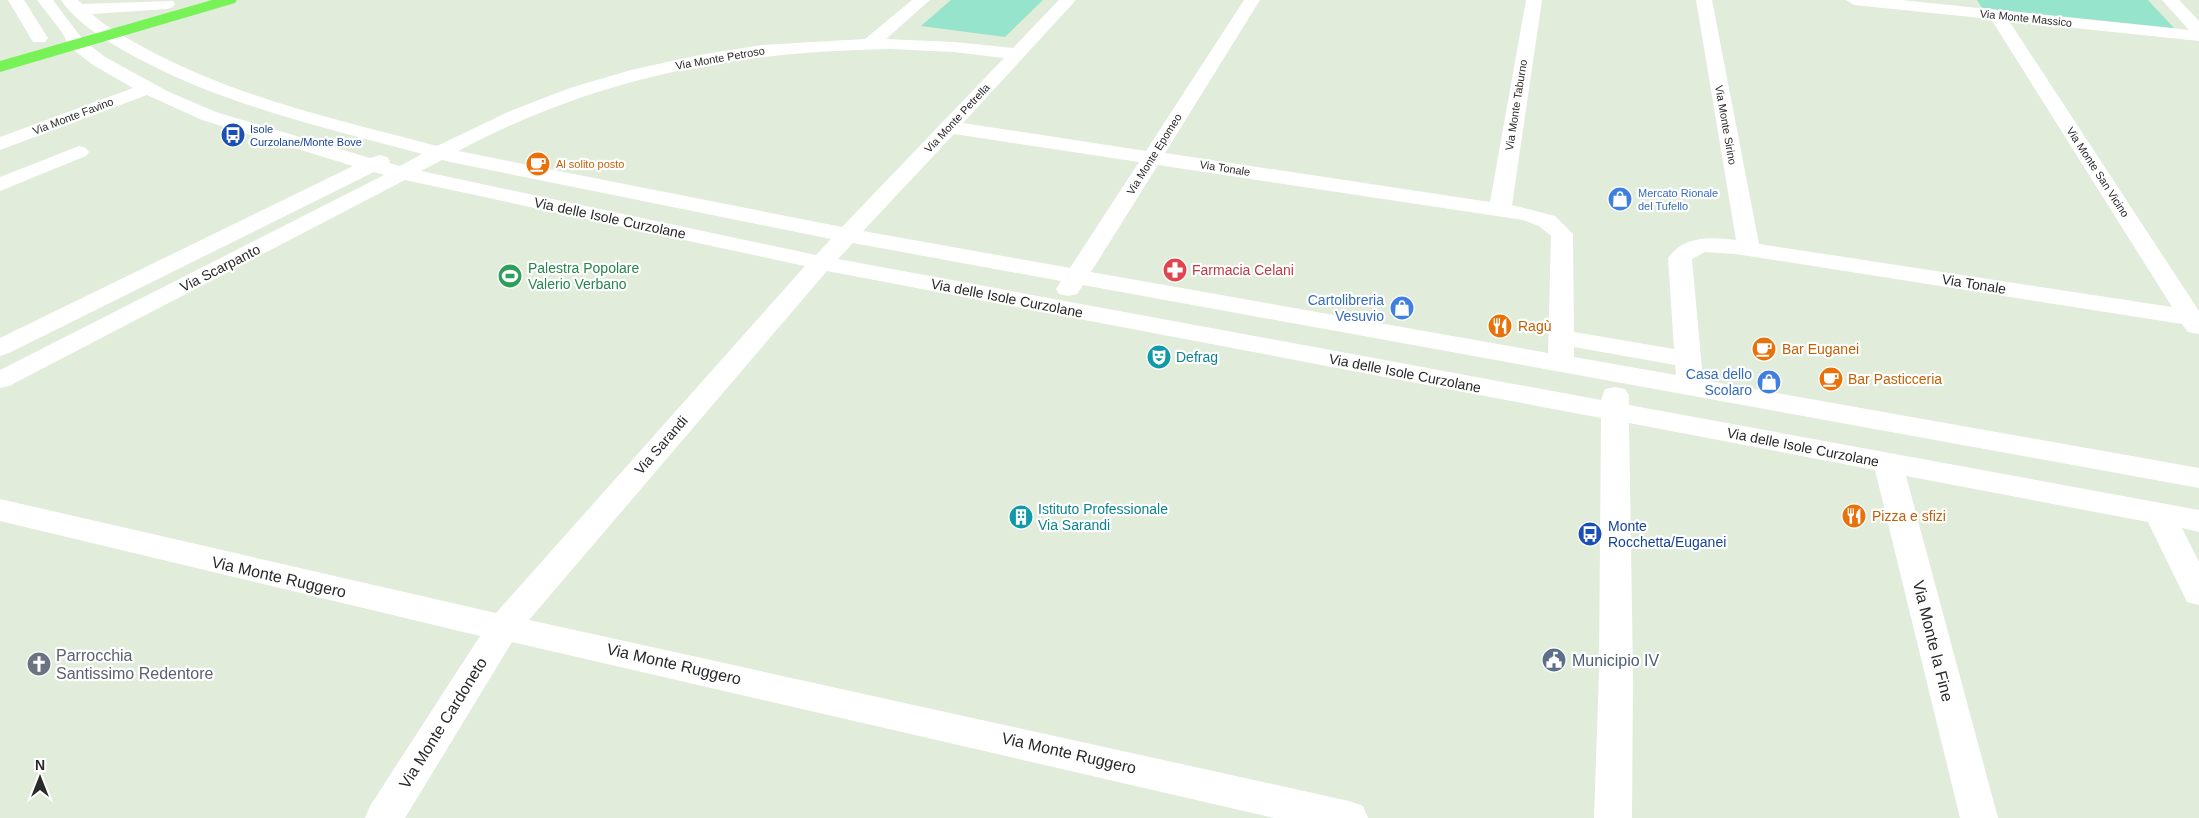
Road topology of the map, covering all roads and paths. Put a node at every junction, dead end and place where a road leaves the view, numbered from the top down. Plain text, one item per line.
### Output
1 (16, 0) edge
2 (45, 0) edge
3 (183, 0) edge
4 (229, 0) edge
5 (922, 0) edge
6 (1068, 0) edge
7 (1252, 0) edge
8 (1534, 0) edge
9 (1704, 0) edge
10 (1854, 0) edge
11 (2170, 0) edge
12 (72, 4) edge
13 (166, 4) junction
14 (1997, 15) junction
15 (99, 29) junction
16 (2199, 31) edge
17 (72, 36) junction
18 (2199, 36) edge
19 (39, 38) junction
20 (872, 42) junction
21 (0, 50) edge
22 (1017, 54) junction
23 (0, 67) edge
24 (147, 89) junction
25 (949, 127) junction
26 (0, 144) edge
27 (410, 147) junction
28 (79, 152) dead end
29 (440, 154) junction
30 (1152, 157) junction
31 (371, 166) junction
32 (404, 174) junction
33 (339, 182) junction
34 (0, 185) edge
35 (371, 192) junction
36 (1500, 210) junction
37 (846, 235) junction
38 (1749, 249) junction
39 (822, 263) junction
40 (1077, 276) junction
41 (1056, 307) junction
42 (2196, 322) edge
43 (1561, 337) junction
44 (0, 348) edge
45 (1688, 359) junction
46 (1561, 363) junction
47 (1616, 373) junction
48 (0, 380) edge
49 (1690, 386) junction
50 (1614, 412) junction
51 (1946, 433) junction
52 (1888, 464) junction
53 (1962, 476) junction
54 (2199, 478) edge
55 (0, 510) edge
56 (2159, 514) junction
57 (2199, 521) edge
58 (2199, 593) edge
59 (503, 628) junction
60 (384, 818) edge
61 (1349, 818) edge
62 (1613, 818) edge
63 (1978, 818) edge

1 - 19 street
2 - 17 street, Via delle Isole Curzolane
3 - 13 main road
4 - 15 main road
5 - 20 street
6 - 22 street, Via Monte Petrella
7 - 30 street, Via Monte Epomeo
8 - 36 street, Via Monte Taburno
9 - 38 street, Via Monte Sirino
10 - 14 street, Via Monte Massico
11 - 16 street
12 - 13 street
12 - 15 street, Via delle Isole Curzolane
13 - 15 main road
14 - 18 street, Via Monte Massico
14 - 42 street, Via Monte San Vicino
15 - 17 main road
15 - 27 street, Via delle Isole Curzolane
17 - 19 main road
17 - 23 main road
17 - 24 street, Via delle Isole Curzolane
19 - 21 main road
20 - 22 street, Via Monte Petroso
20 - 29 street, Via Monte Petroso
22 - 25 street, Via Monte Petrella
24 - 26 street, Via Monte Favino
24 - 31 street, Via delle Isole Curzolane
25 - 30 street, Via Tonale
25 - 37 street, Via Monte Petrella
27 - 29 street, Via delle Isole Curzolane
27 - 31 street, Via Scarpanto
28 - 34 street
29 - 32 street, Via Scarpanto
29 - 37 street, Via delle Isole Curzolane
30 - 36 street, Via Tonale
30 - 40 street, Via Monte Epomeo
31 - 32 street, Via delle Isole Curzolane
31 - 33 street, Via Scarpanto
32 - 35 street, Via Scarpanto
32 - 39 street, Via delle Isole Curzolane
33 - 35 street
33 - 44 street, Via Scarpanto
35 - 48 street, Via Scarpanto
36 - 43 street, Via Tonale
37 - 39 street, Via Monte Petrella
37 - 40 street, Via delle Isole Curzolane
38 - 42 street, Via Tonale
38 - 45 street, Via Tonale
39 - 41 street, Via delle Isole Curzolane
39 - 59 street, Via Sarandi
40 - 41 street, Via Monte Epomeo
40 - 46 street, Via delle Isole Curzolane
41 - 50 street, Via delle Isole Curzolane
43 - 45 street
43 - 46 street
45 - 49 street
46 - 47 street, Via delle Isole Curzolane
47 - 49 street, Via delle Isole Curzolane
47 - 50 street
49 - 51 street, Via delle Isole Curzolane
50 - 52 street, Via delle Isole Curzolane
50 - 62 street
51 - 53 street
51 - 54 street, Via delle Isole Curzolane
52 - 53 street, Via delle Isole Curzolane
52 - 63 street, Via Monte la Fine
53 - 56 street, Via delle Isole Curzolane
55 - 59 street, Via Monte Ruggero
56 - 57 street, Via delle Isole Curzolane
56 - 58 street
59 - 60 street, Via Monte Cardoneto
59 - 61 street, Via Monte Ruggero

